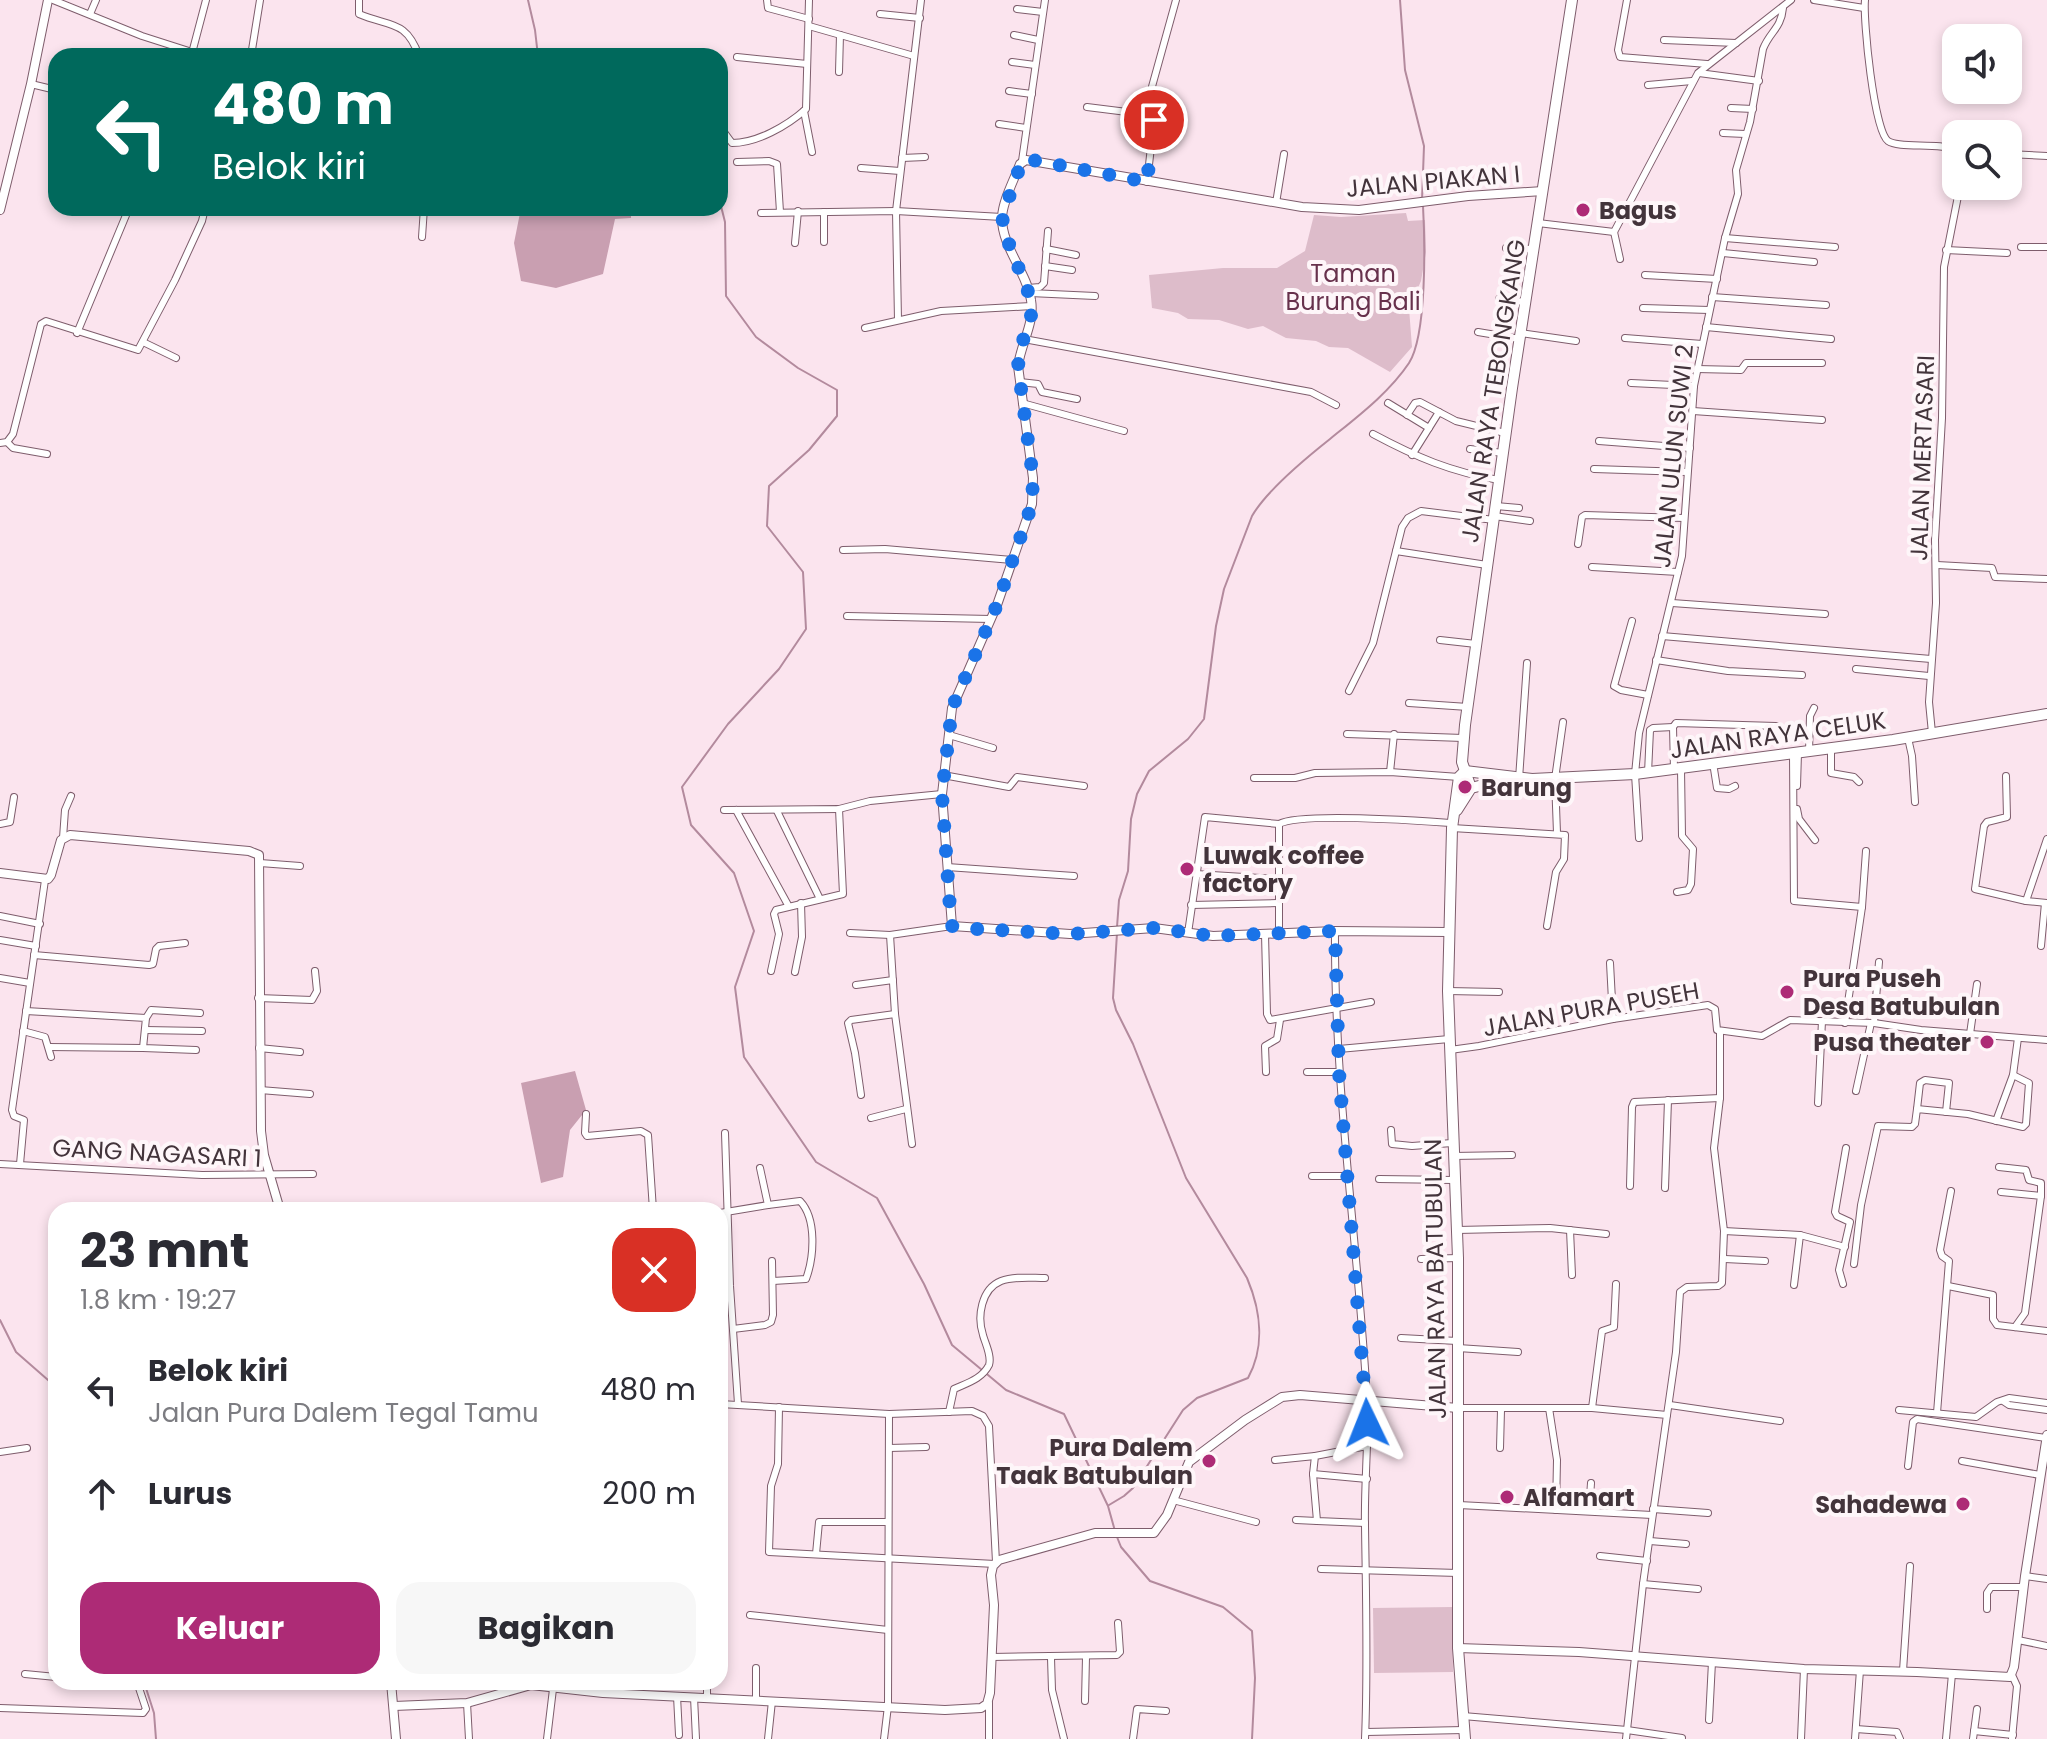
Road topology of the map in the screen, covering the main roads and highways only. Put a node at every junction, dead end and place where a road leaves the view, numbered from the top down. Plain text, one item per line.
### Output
1 (1572, 0) edge
2 (2047, 714) edge
3 (1462, 774) junction
4 (1516, 779) junction
5 (1471, 788) junction
6 (1452, 823) junction
7 (1465, 1734) edge

1 - 3 main road, JALAN RAYA TEBONGKANG
2 - 4 main road, JALAN RAYA CELUK
3 - 4 main road, JALAN RAYA CELUK
3 - 5 main road, JALAN RAYA TEBONGKANG
3 - 6 main road, JALAN RAYA BATUBULAN
4 - 5 main road, JALAN RAYA CELUK
5 - 6 main road, JALAN RAYA BATUBULAN
6 - 7 main road, JALAN RAYA BATUBULAN

